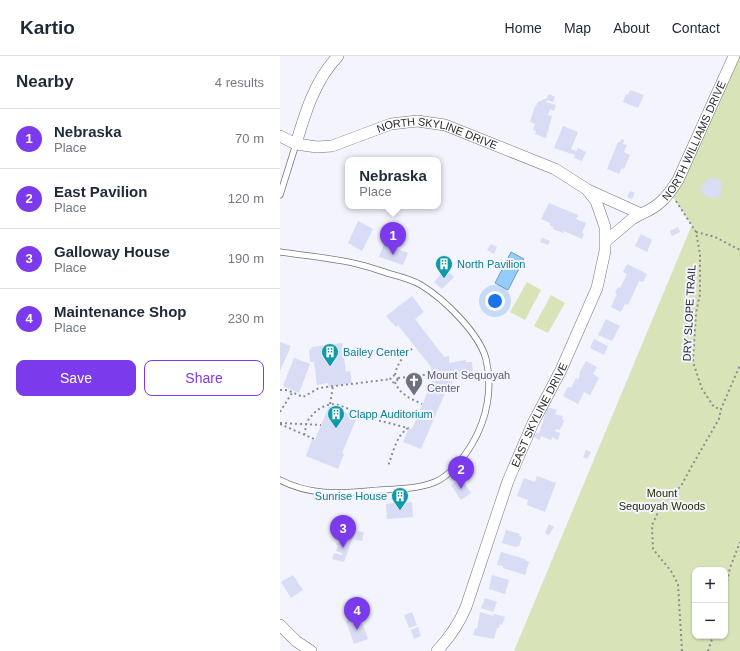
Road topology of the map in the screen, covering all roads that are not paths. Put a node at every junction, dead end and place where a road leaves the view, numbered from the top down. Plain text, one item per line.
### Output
1 (338, 56) edge
2 (734, 56) edge
3 (280, 136) edge
4 (296, 144) junction
5 (588, 190) junction
6 (280, 195) edge
7 (641, 214) junction
8 (606, 241) junction
9 (280, 252) edge
10 (280, 480) edge
11 (280, 625) edge
12 (311, 651) edge
13 (437, 651) edge

1 - 4 street
2 - 7 street, NORTH WILLIAMS DRIVE
3 - 4 street, NORTH SKYLINE DRIVE
4 - 5 street, NORTH SKYLINE DRIVE
4 - 6 lane
5 - 7 street
5 - 8 street, EAST SKYLINE DRIVE
7 - 8 street, NORTH WILLIAMS DRIVE
8 - 13 street, EAST SKYLINE DRIVE
9 - 10 lane
11 - 12 street

